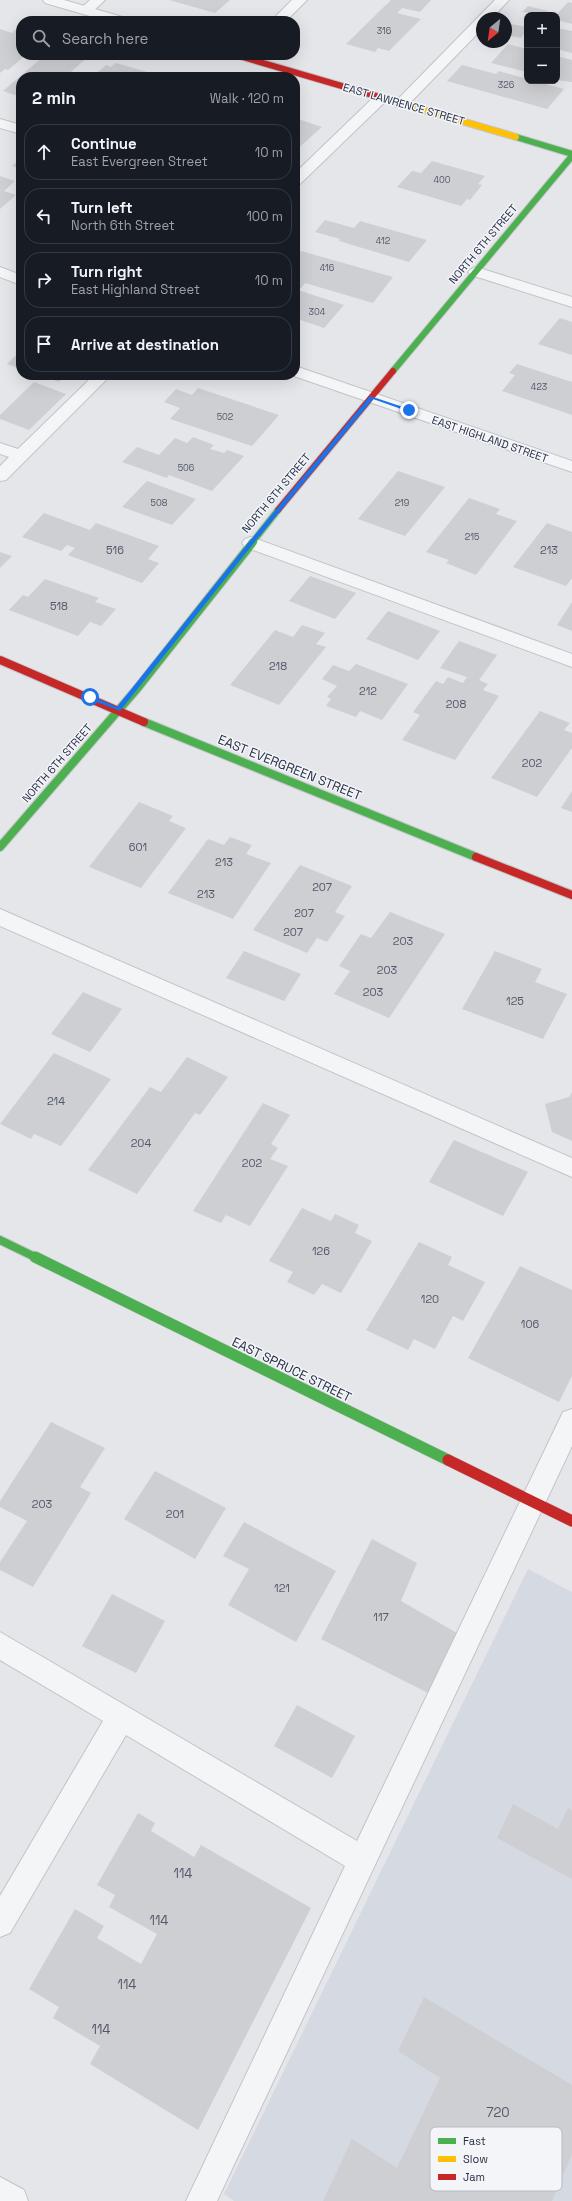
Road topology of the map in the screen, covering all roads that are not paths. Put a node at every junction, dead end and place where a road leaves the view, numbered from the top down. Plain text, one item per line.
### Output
1 (50, 0) edge
2 (98, 0) edge
3 (300, 0) edge
4 (502, 0) edge
5 (86, 10) junction
6 (491, 12) edge
7 (105, 16) edge
8 (283, 16) edge
9 (476, 27) edge
10 (256, 60) edge
11 (295, 72) edge
12 (300, 73) edge
13 (381, 98) junction
14 (401, 104) junction
15 (0, 123) edge
16 (16, 128) edge
17 (572, 155) edge
18 (300, 176) edge
19 (0, 272) edge
20 (476, 272) junction
21 (16, 278) edge
22 (572, 302) edge
23 (300, 373) edge
24 (98, 380) edge
25 (372, 397) junction
26 (0, 448) edge
27 (20, 456) junction
28 (572, 467) edge
29 (0, 476) edge
30 (251, 543) junction
31 (0, 660) edge
32 (572, 661) edge
33 (118, 710) junction
34 (0, 847) edge
35 (572, 895) edge
36 (0, 917) edge
37 (572, 1168) edge
38 (0, 1240) edge
39 (572, 1420) edge
40 (532, 1501) junction
41 (572, 1522) edge
42 (0, 1645) edge
43 (121, 1717) junction
44 (362, 1860) junction
45 (0, 1923) edge
46 (0, 2192) edge
47 (12, 2201) edge
48 (201, 2201) edge

1 - 5 street
2 - 5 street
3 - 8 street
4 - 6 street
5 - 7 street
9 - 14 street
10 - 11 street, EAST LAWRENCE STREET
12 - 13 street, EAST LAWRENCE STREET
13 - 14 street, EAST LAWRENCE STREET
13 - 18 street
14 - 17 street, EAST LAWRENCE STREET
15 - 16 street
17 - 20 street, NORTH 6TH STREET
19 - 21 street
20 - 22 street
20 - 25 street, NORTH 6TH STREET
23 - 25 street, EAST HIGHLAND STREET
24 - 27 street
25 - 28 street, EAST HIGHLAND STREET
25 - 30 street, NORTH 6TH STREET
26 - 27 street
27 - 29 street
30 - 32 street
30 - 33 street, NORTH 6TH STREET
31 - 33 street, EAST EVERGREEN STREET
33 - 34 street, NORTH 6TH STREET
33 - 35 street, EAST EVERGREEN STREET
36 - 37 street
38 - 40 street, EAST SPRUCE STREET
39 - 40 street
40 - 41 street, EAST SPRUCE STREET
40 - 44 street
42 - 43 street
43 - 44 street
43 - 45 street
44 - 48 street
46 - 47 street

